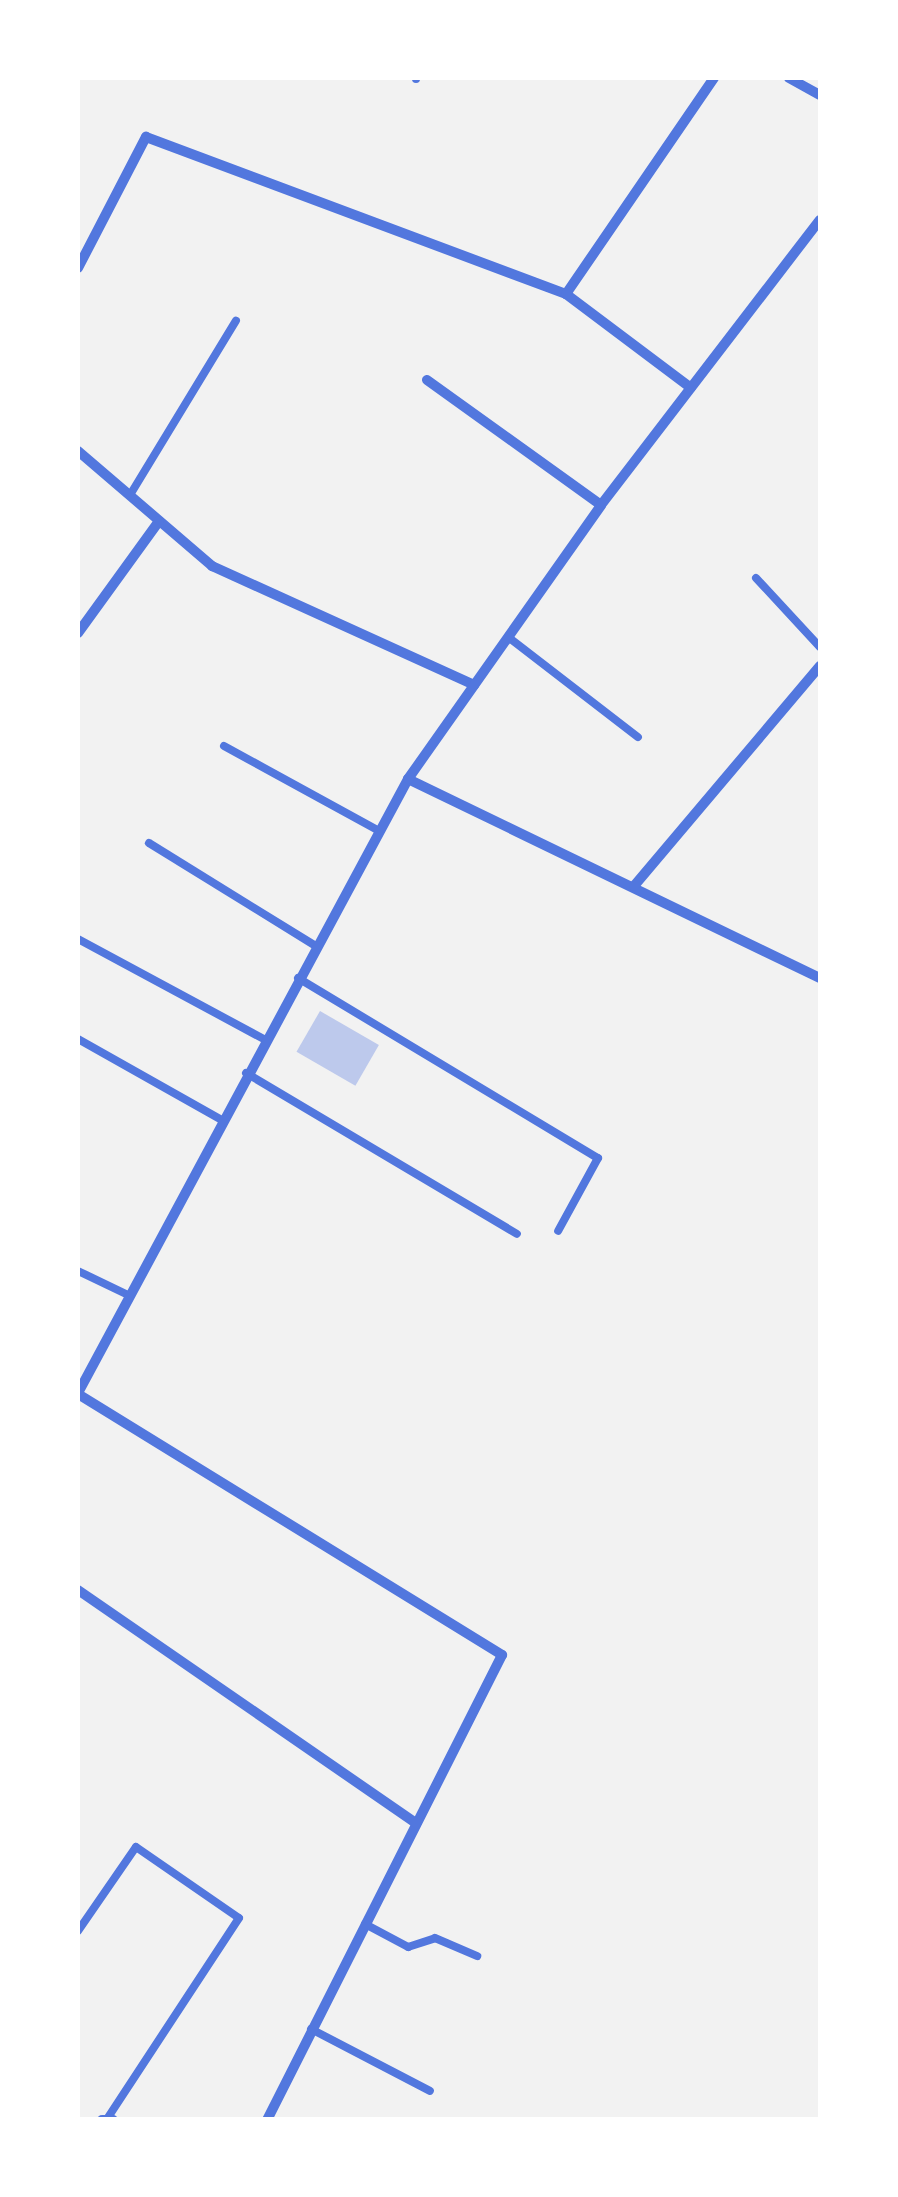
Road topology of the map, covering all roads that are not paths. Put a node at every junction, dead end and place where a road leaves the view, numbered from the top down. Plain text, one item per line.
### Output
1 (714, 78) edge
2 (789, 78) edge
3 (820, 94) edge
4 (820, 220) edge
5 (78, 268) edge
6 (566, 294) junction
7 (236, 321) dead end
8 (427, 380) dead end
9 (691, 388) junction
10 (78, 450) edge
11 (130, 495) junction
12 (600, 505) junction
13 (159, 521) junction
14 (756, 578) dead end
15 (78, 633) edge
16 (508, 636) junction
17 (820, 647) edge
18 (820, 666) edge
19 (474, 685) junction
20 (638, 738) dead end
21 (224, 746) dead end
22 (408, 779) junction
23 (379, 831) junction
24 (149, 842) dead end
25 (634, 886) junction
26 (78, 939) edge
27 (316, 946) junction
28 (298, 978) junction
29 (820, 978) edge
30 (78, 1039) edge
31 (264, 1039) junction
32 (246, 1073) junction
33 (220, 1119) junction
34 (558, 1231) dead end
35 (516, 1234) dead end
36 (78, 1271) edge
37 (128, 1295) junction
38 (78, 1394) edge
39 (78, 1590) edge
40 (416, 1823) junction
41 (365, 1924) junction
42 (78, 1931) edge
43 (477, 1956) dead end
44 (311, 2029) junction
45 (430, 2091) dead end
46 (107, 2119) edge
47 (267, 2120) edge

1 - 6 street
2 - 3 street
4 - 9 street
5 - 6 street
6 - 9 street
7 - 11 lane
8 - 12 street
9 - 12 street
10 - 11 street
11 - 13 street
12 - 16 street
13 - 15 street
13 - 19 street
14 - 17 lane
16 - 19 street
16 - 20 lane
18 - 25 street
19 - 22 street
21 - 23 lane
22 - 23 street
22 - 25 street
23 - 27 street
24 - 27 lane
25 - 29 street
26 - 31 lane
27 - 28 street
28 - 31 street
28 - 34 lane
30 - 33 lane
31 - 32 street
32 - 33 street
32 - 35 lane
33 - 37 street
36 - 37 lane
37 - 38 street
38 - 40 street
39 - 40 street
40 - 41 street
41 - 43 lane
41 - 44 street
42 - 46 lane
44 - 45 lane
44 - 47 street

